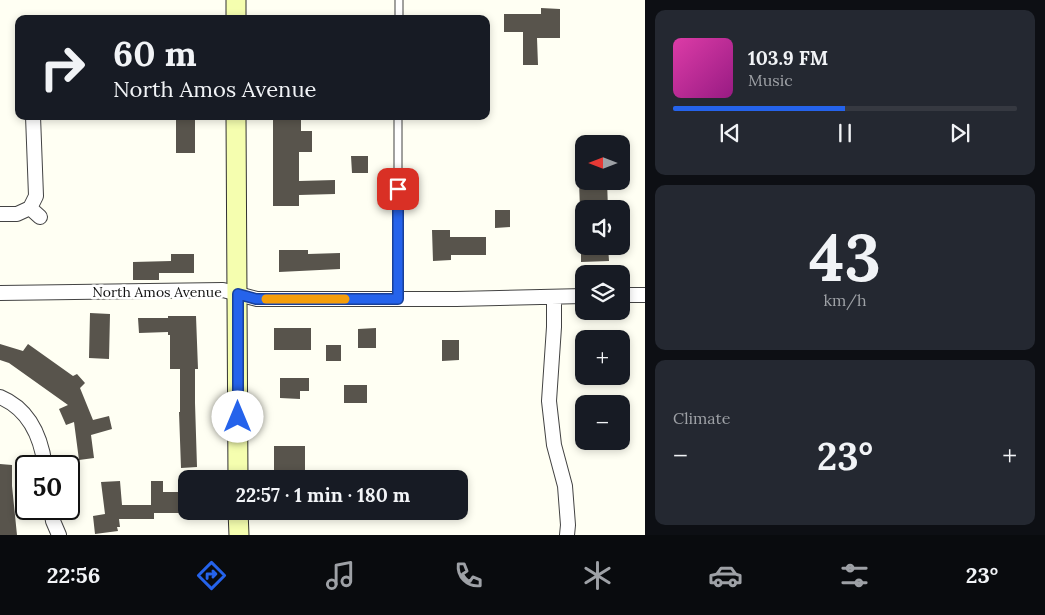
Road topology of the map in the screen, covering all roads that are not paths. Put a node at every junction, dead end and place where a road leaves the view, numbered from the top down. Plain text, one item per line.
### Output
1 (236, 0) edge
2 (399, 0) edge
3 (236, 15) edge
4 (398, 15) edge
5 (33, 120) edge
6 (236, 120) edge
7 (398, 120) edge
8 (0, 214) edge
9 (0, 293) edge
10 (238, 294) junction
11 (630, 295) edge
12 (645, 295) edge
13 (575, 296) edge
14 (554, 297) junction
15 (398, 299) junction
16 (0, 396) edge
17 (44, 455) edge
18 (238, 470) edge
19 (53, 520) edge
20 (238, 520) edge
21 (58, 535) edge
22 (239, 535) edge
23 (567, 535) edge

1 - 3 main road
2 - 4 lane
5 - 8 street
6 - 10 main road
7 - 15 lane
9 - 10 street, North Amos Avenue
10 - 15 street, North Amos Avenue
10 - 18 main road
11 - 12 street
13 - 14 street, North Amos Avenue
14 - 15 street, North Amos Avenue
14 - 23 street
16 - 17 street
19 - 21 street
20 - 22 main road

